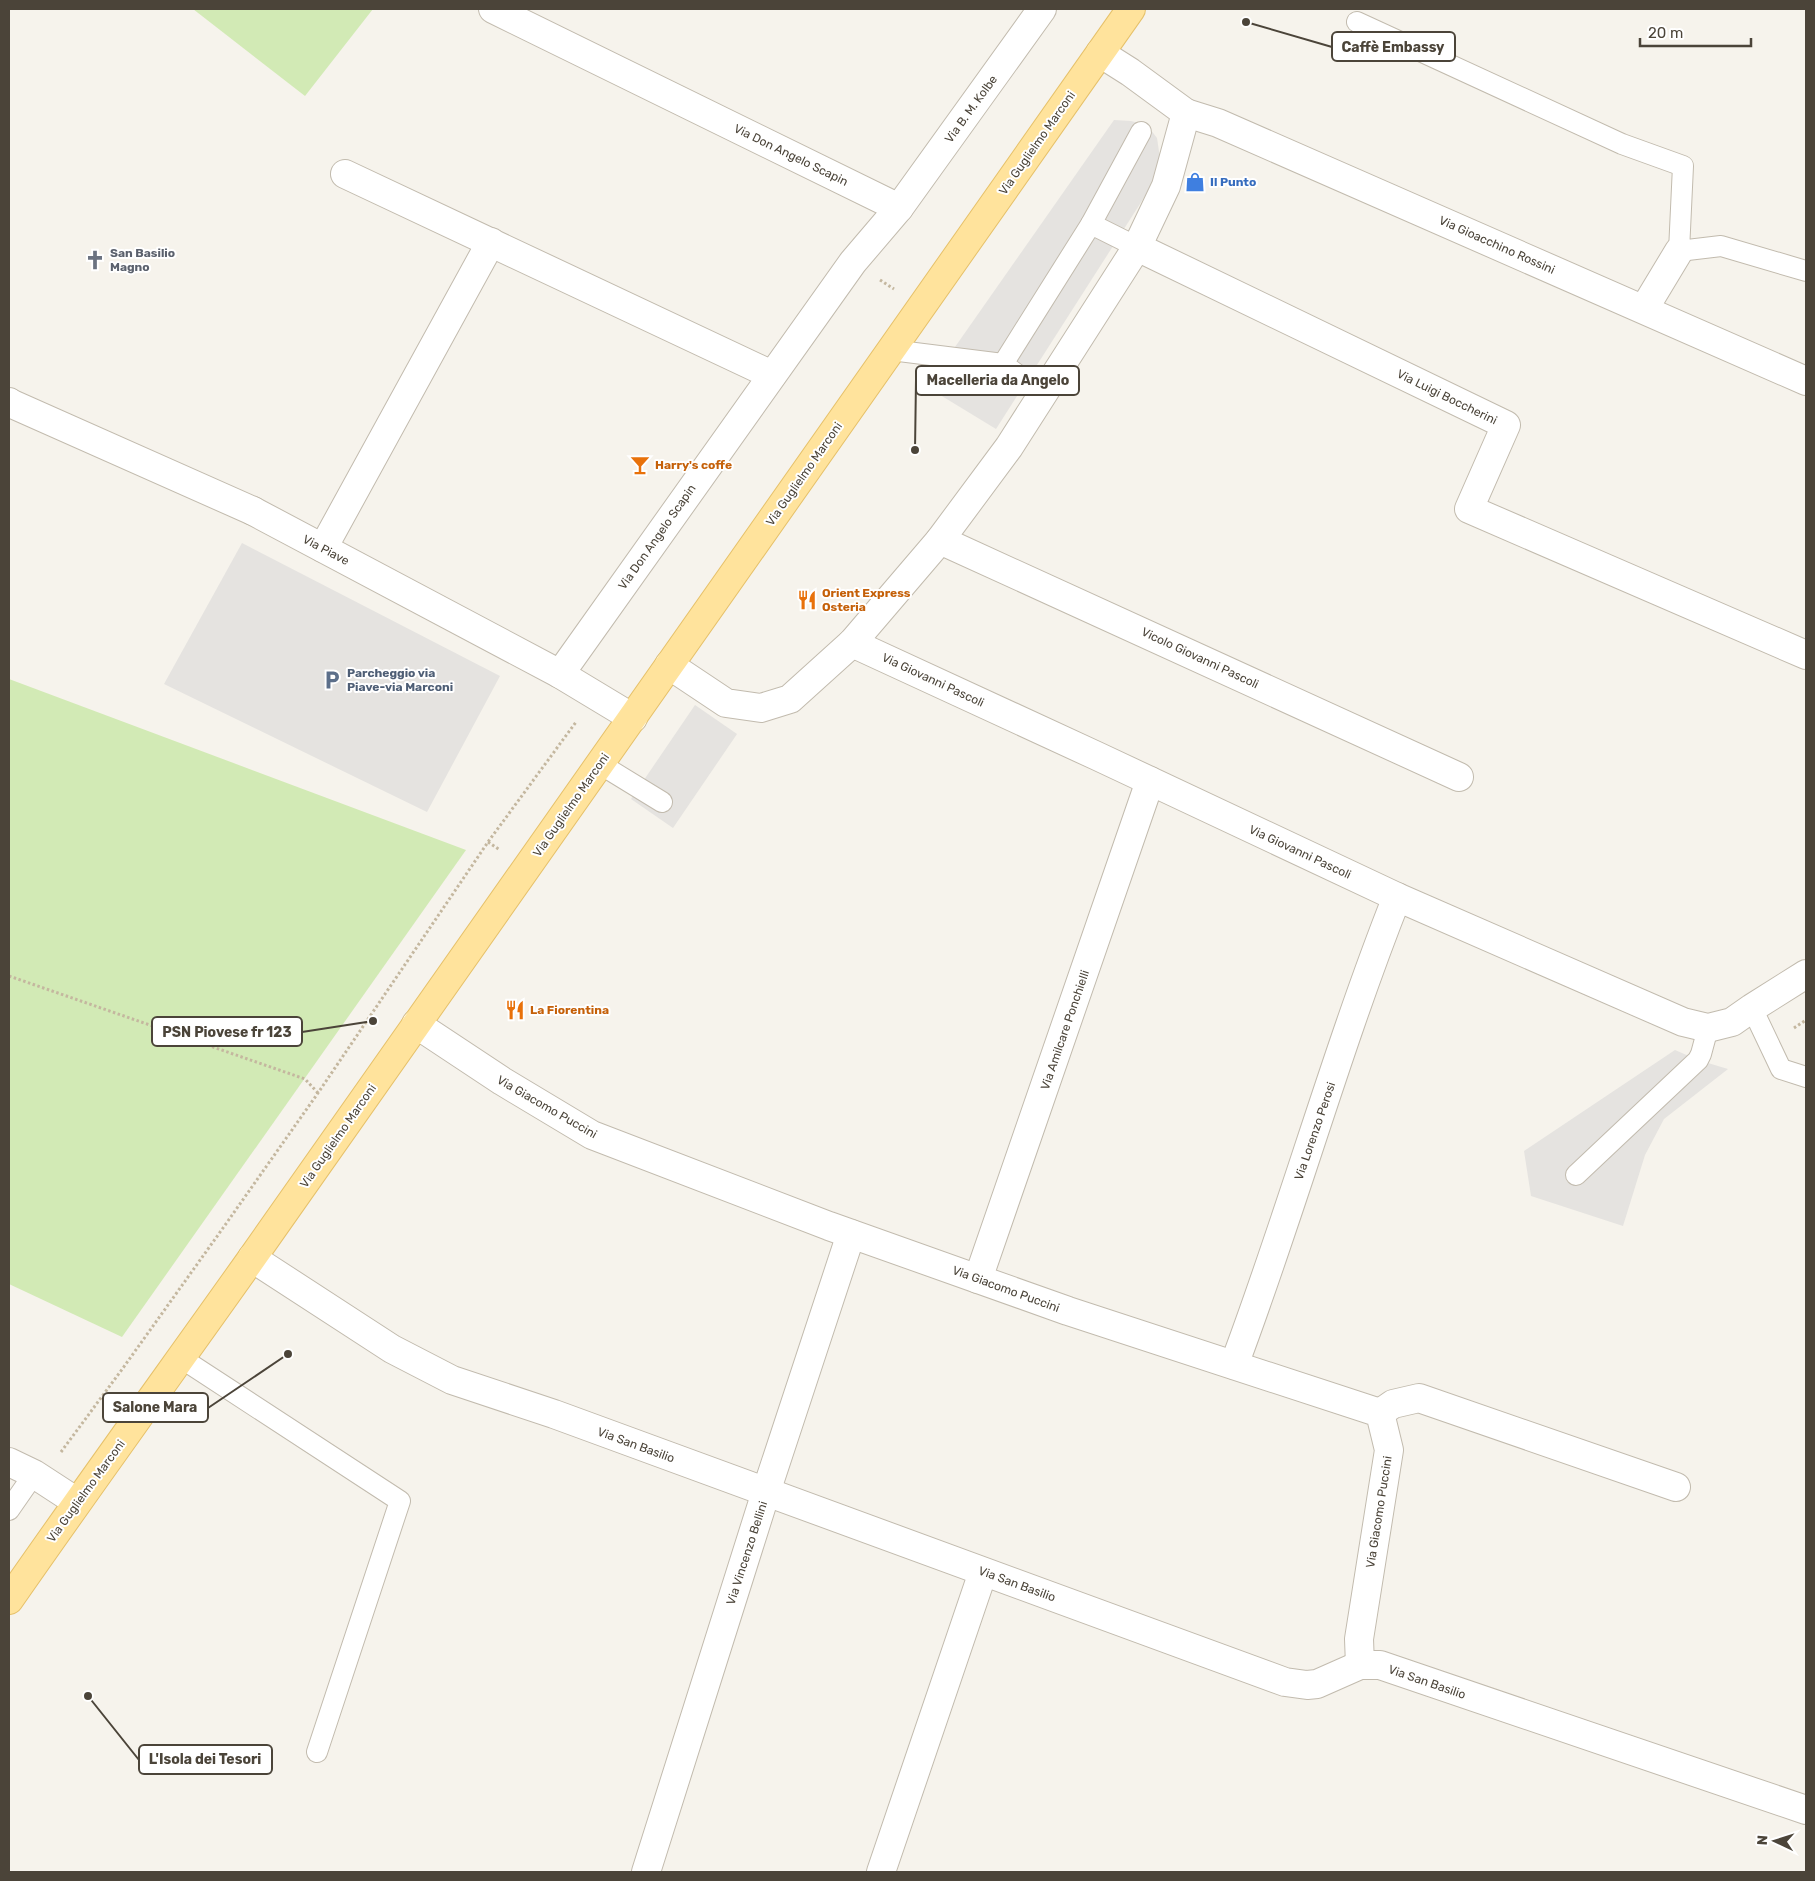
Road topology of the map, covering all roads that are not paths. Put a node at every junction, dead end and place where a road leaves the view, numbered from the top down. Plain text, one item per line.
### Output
1 (493, 9) edge
2 (1042, 9) edge
3 (1131, 9) edge
4 (1357, 22) dead end
5 (1100, 53) junction
6 (1186, 113) junction
7 (1141, 132) dead end
8 (345, 174) dead end
9 (900, 208) junction
10 (1091, 224) junction
11 (491, 242) junction
12 (1137, 247) junction
13 (1679, 251) junction
14 (1806, 270) edge
15 (1644, 309) junction
16 (891, 350) junction
17 (1003, 364) junction
18 (772, 375) junction
19 (1806, 381) edge
20 (1044, 394) junction
21 (10, 402) edge
22 (940, 540) junction
23 (323, 548) junction
24 (852, 643) junction
25 (1806, 656) edge
26 (669, 665) junction
27 (560, 674) junction
28 (633, 718) junction
29 (600, 764) junction
30 (1459, 777) dead end
31 (1150, 781) junction
32 (662, 802) dead end
33 (1396, 898) junction
34 (1806, 974) edge
35 (1752, 1008) junction
36 (416, 1024) junction
37 (1708, 1028) junction
38 (1806, 1077) edge
39 (1576, 1175) dead end
40 (851, 1234) junction
41 (252, 1258) junction
42 (978, 1279) junction
43 (181, 1358) junction
44 (1234, 1365) junction
45 (1380, 1413) junction
46 (9, 1462) edge
47 (34, 1474) junction
48 (1676, 1487) dead end
49 (766, 1492) junction
50 (77, 1502) junction
51 (9, 1510) edge
52 (983, 1572) junction
53 (9, 1600) edge
54 (1360, 1665) junction
55 (317, 1752) dead end
56 (1806, 1810) edge
57 (646, 1872) edge
58 (881, 1872) edge

1 - 9 street, Via Don Angelo Scapin
2 - 9 street, Via B. M. Kolbe
3 - 5 main road, Via Guglielmo Marconi
4 - 13 lane
5 - 6 street, Via Gioacchino Rossini
5 - 16 main road, Via Guglielmo Marconi
6 - 12 street
6 - 15 street, Via Gioacchino Rossini
7 - 10 lane
8 - 11 street
9 - 18 street, Via Don Angelo Scapin
10 - 12 lane
10 - 17 lane
11 - 18 street
11 - 23 street
12 - 20 street
12 - 25 street, Via Luigi Boccherini
13 - 14 lane
13 - 15 street
15 - 19 street, Via Gioacchino Rossini
16 - 17 lane
16 - 26 main road, Via Guglielmo Marconi
17 - 20 lane
18 - 27 street, Via Don Angelo Scapin
20 - 22 street
21 - 23 street, Via Piave
22 - 24 street
22 - 30 street, Vicolo Giovanni Pascoli
23 - 27 street, Via Piave
24 - 26 street
24 - 31 street, Via Giovanni Pascoli
26 - 28 main road, Via Guglielmo Marconi
27 - 28 street, Via Piave
28 - 29 main road, Via Guglielmo Marconi
29 - 32 lane
29 - 36 main road, Via Guglielmo Marconi
31 - 33 street, Via Giovanni Pascoli
31 - 42 street, Via Amilcare Ponchielli
33 - 37 street, Via Giovanni Pascoli
33 - 44 street, Via Lorenzo Perosi
34 - 35 street, Via Giovanni Pascoli
35 - 37 street, Via Giovanni Pascoli
35 - 38 lane
36 - 40 street, Via Giacomo Puccini
36 - 41 main road, Via Guglielmo Marconi
37 - 39 lane
40 - 42 street, Via Giacomo Puccini
40 - 49 street, Via Vincenzo Bellini
41 - 43 main road, Via Guglielmo Marconi
41 - 49 street, Via San Basilio
42 - 44 street, Via Giacomo Puccini
43 - 50 main road, Via Guglielmo Marconi
43 - 55 lane
44 - 45 street, Via Giacomo Puccini
45 - 48 street
45 - 54 street, Via Giacomo Puccini
46 - 47 street
47 - 50 street
47 - 51 lane
49 - 52 street, Via San Basilio
49 - 57 street, Via Vincenzo Bellini
50 - 53 main road, Via Guglielmo Marconi
52 - 54 street, Via San Basilio
52 - 58 street
54 - 56 street, Via San Basilio

